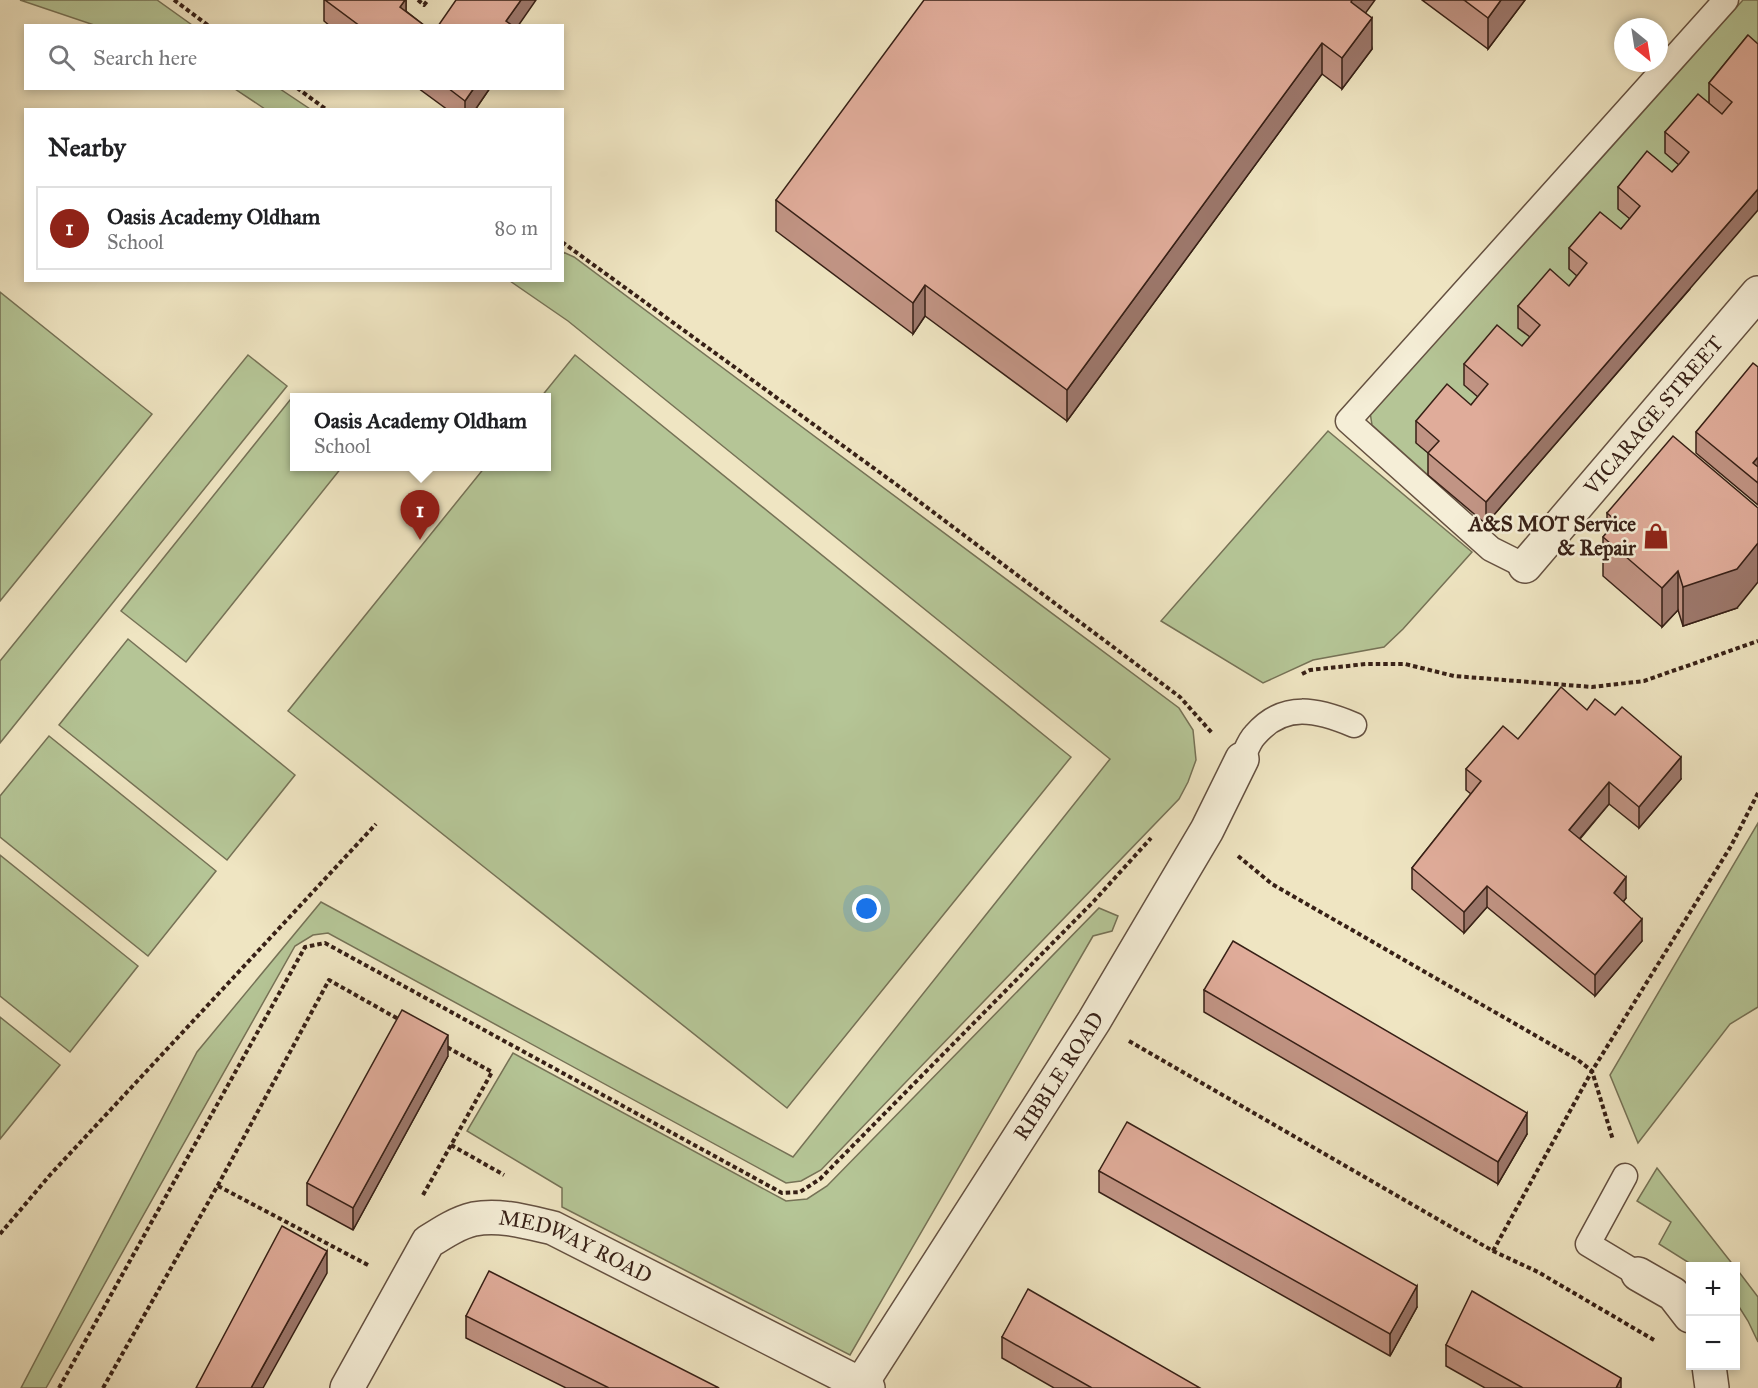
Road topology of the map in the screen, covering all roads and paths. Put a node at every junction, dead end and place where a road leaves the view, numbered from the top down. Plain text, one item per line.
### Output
1 (174, 0) edge
2 (418, 0) edge
3 (428, 0) edge
4 (1726, 0) edge
5 (206, 24) edge
6 (300, 90) edge
7 (324, 108) edge
8 (564, 243) edge
9 (1758, 293) edge
10 (1524, 566) joint
11 (1758, 641) edge
12 (1300, 675) dead end
13 (1354, 725) dead end
14 (1220, 727) dead end
15 (1211, 733) junction
16 (1242, 759) junction
17 (1758, 793) edge
18 (376, 824) dead end
19 (1207, 830) junction
20 (1154, 834) dead end
21 (400, 1020) edge
22 (1095, 1021) junction
23 (441, 1043) edge
24 (1592, 1071) junction
25 (1624, 1176) joint
26 (218, 1185) junction
27 (418, 1203) dead end
28 (0, 1234) edge
29 (1493, 1251) junction
30 (412, 1270) junction
31 (1638, 1274) joint
32 (1686, 1311) edge
33 (1659, 1343) dead end
34 (1710, 1370) edge
35 (864, 1386) edge
36 (59, 1388) edge
37 (104, 1388) edge
38 (347, 1388) edge
39 (1712, 1388) edge

1 - 5 path
2 - 3 path
4 - 10 lane
6 - 7 path
8 - 15 path
9 - 10 street, VICARAGE STREET
11 - 12 path
13 - 16 lane
14 - 15 path
15 - 16 path
16 - 19 street, RIBBLE ROAD
17 - 24 path
18 - 28 path
19 - 22 street, RIBBLE ROAD
19 - 24 path
20 - 36 path
21 - 26 path
22 - 29 path
22 - 35 street, RIBBLE ROAD
23 - 27 path
24 - 25 path
24 - 29 path
25 - 31 lane
26 - 30 path
26 - 37 path
29 - 33 path
30 - 35 street, MEDWAY ROAD
30 - 38 street, MEDWAY ROAD
31 - 32 street
34 - 39 street

